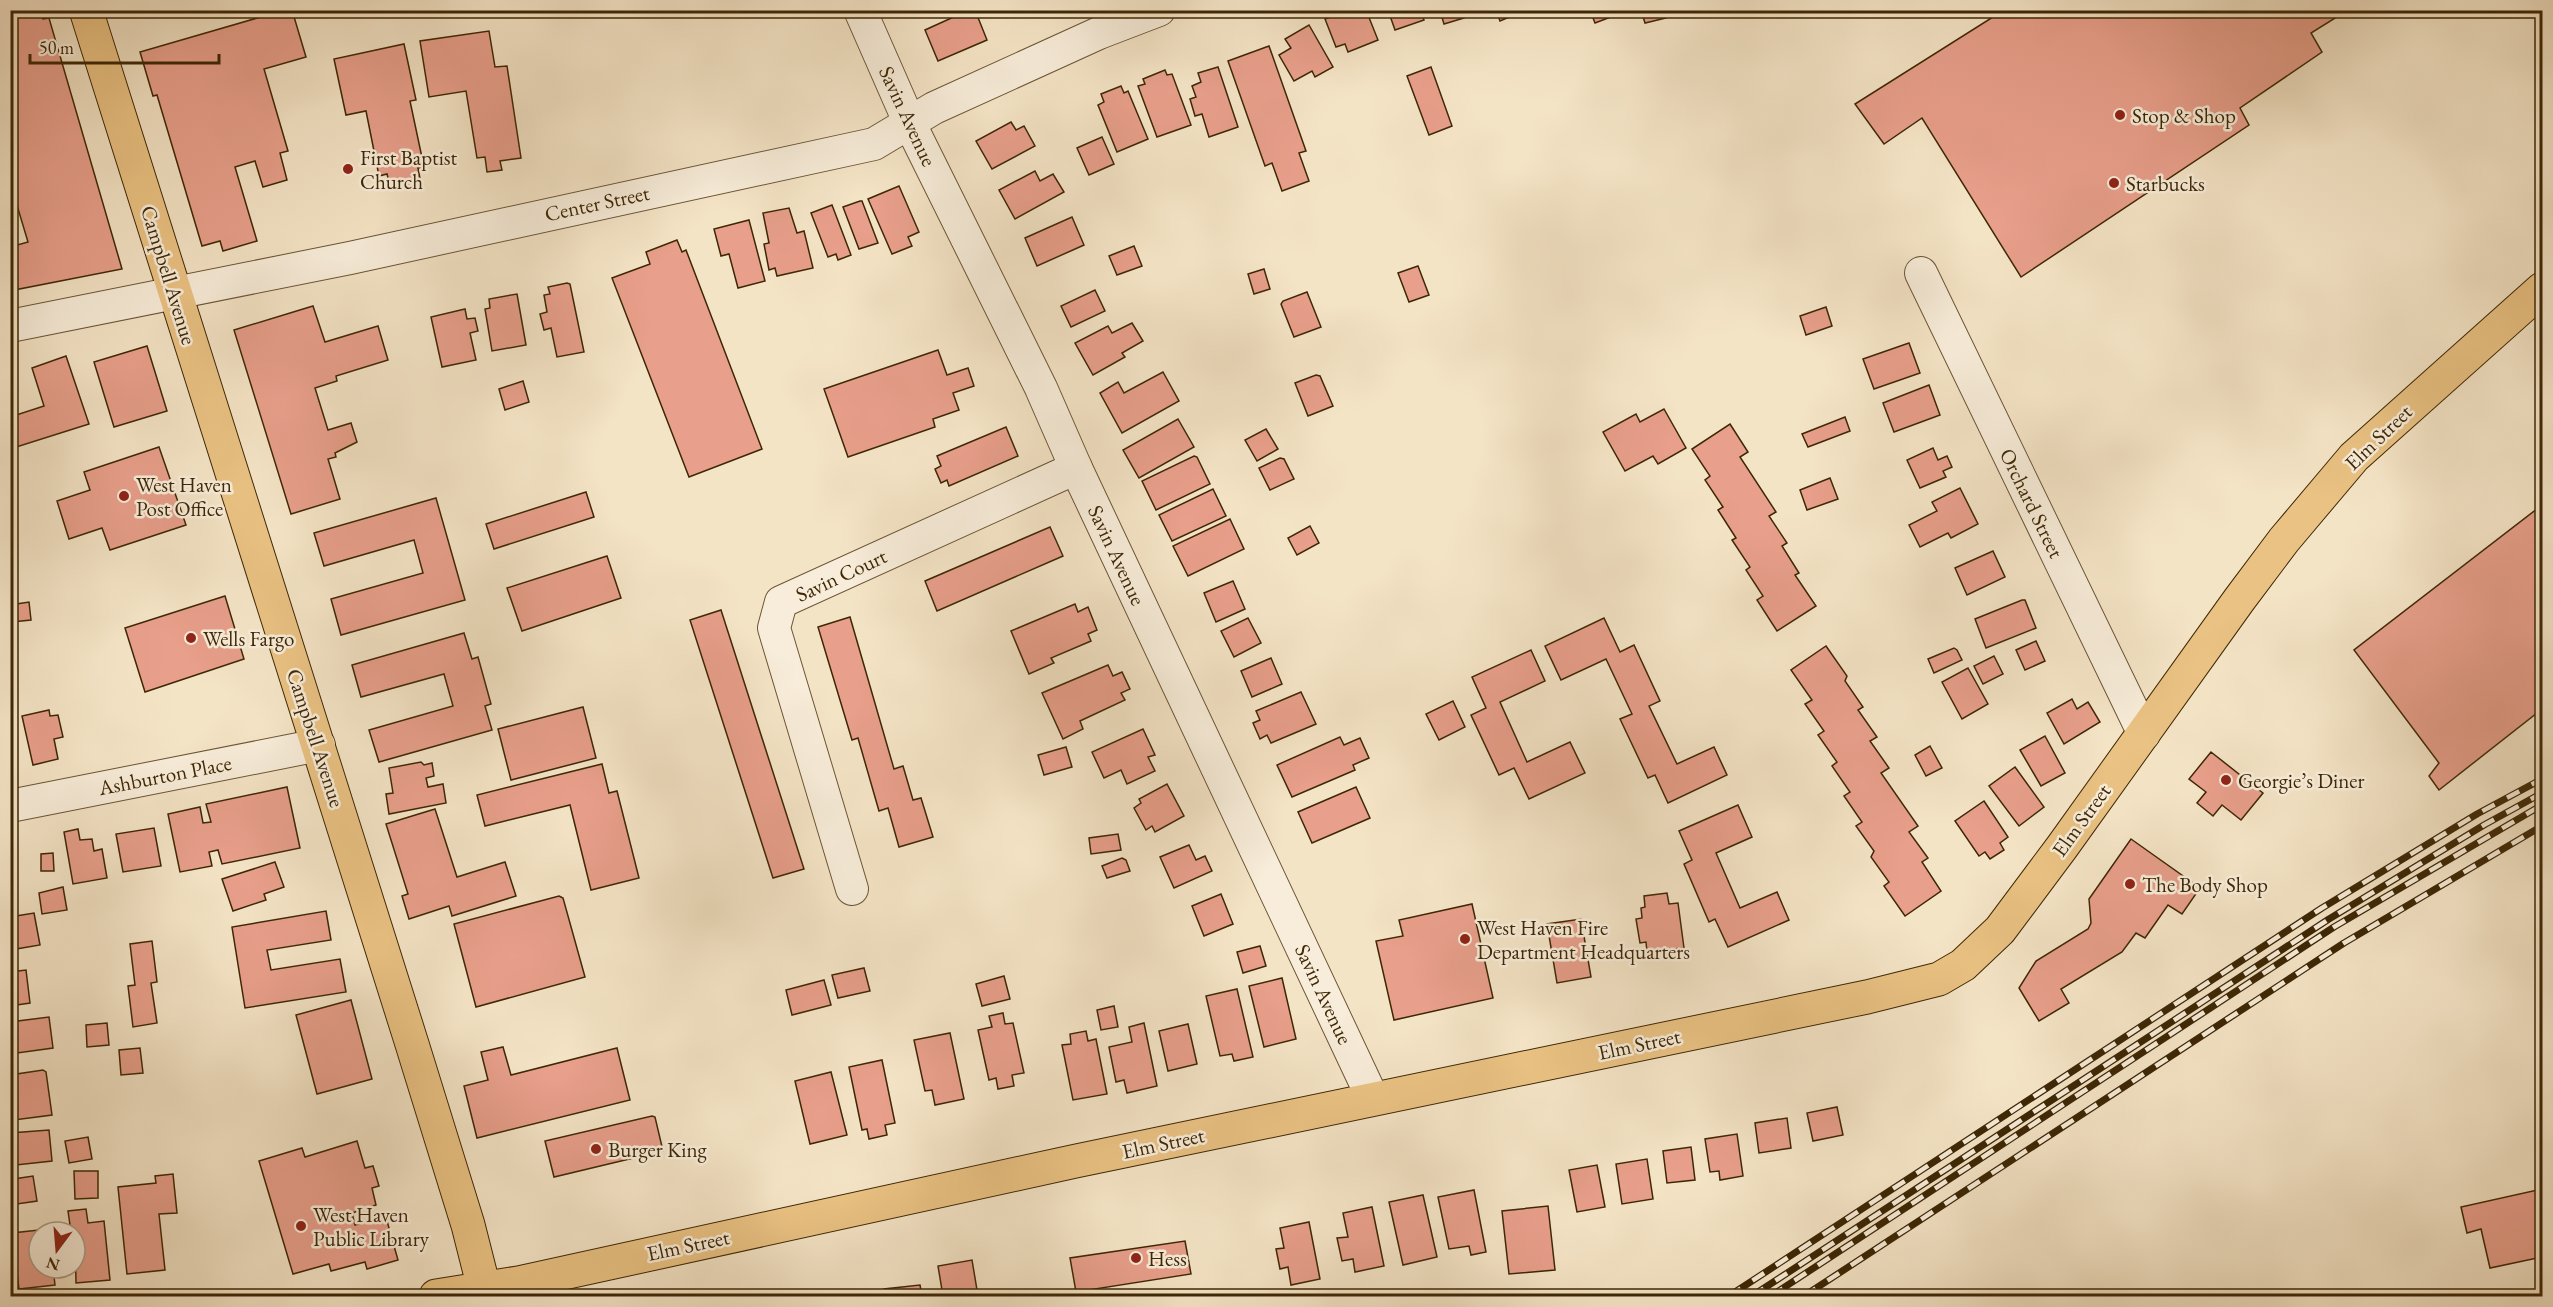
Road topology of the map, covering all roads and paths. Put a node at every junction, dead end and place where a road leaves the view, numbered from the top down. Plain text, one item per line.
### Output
1 (86, 10) edge
2 (860, 10) edge
3 (1159, 10) edge
4 (910, 124) junction
5 (1921, 273) dead end
6 (2542, 289) edge
7 (174, 292) junction
8 (10, 326) edge
9 (1076, 468) junction
10 (2144, 734) junction
11 (319, 745) junction
12 (10, 806) edge
13 (852, 890) dead end
14 (1373, 1099) junction
15 (485, 1293) edge
16 (436, 1296) edge

1 - 7 main road, Campbell Avenue
2 - 4 street, Savin Avenue
3 - 4 street, Center Street
4 - 7 street, Center Street
4 - 9 street, Savin Avenue
5 - 10 street, Orchard Street
6 - 10 main road, Elm Street
7 - 8 street, Center Street
7 - 11 main road, Campbell Avenue
9 - 13 street, Savin Court
9 - 14 street, Savin Avenue
10 - 14 main road, Elm Street
11 - 12 street, Ashburton Place
11 - 15 main road, Campbell Avenue
14 - 15 main road, Elm Street
15 - 16 main road, Elm Street

